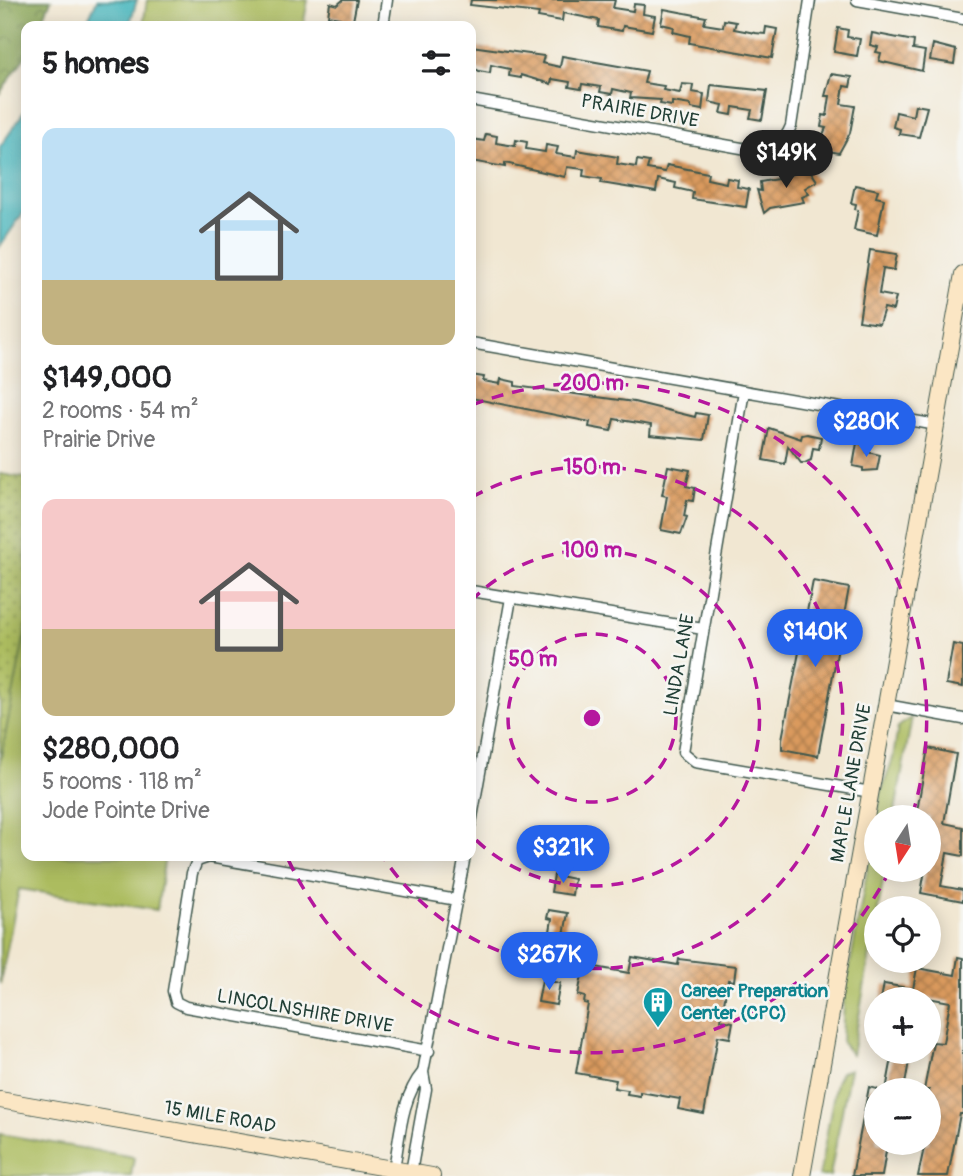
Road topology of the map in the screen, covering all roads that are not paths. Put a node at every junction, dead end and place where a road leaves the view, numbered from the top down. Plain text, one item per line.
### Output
1 (387, 0) edge
2 (810, 0) edge
3 (857, 0) edge
4 (963, 19) edge
5 (384, 21) edge
6 (476, 101) edge
7 (963, 274) edge
8 (476, 344) edge
9 (744, 391) junction
10 (937, 425) junction
11 (476, 592) edge
12 (511, 598) junction
13 (703, 629) junction
14 (886, 705) junction
15 (963, 719) edge
16 (476, 748) edge
17 (484, 749) junction
18 (871, 792) junction
19 (476, 795) edge
20 (197, 861) edge
21 (232, 861) edge
22 (464, 861) edge
23 (457, 900) junction
24 (429, 1051) junction
25 (424, 1072) junction
26 (0, 1100) edge
27 (404, 1115) junction
28 (420, 1118) junction
29 (394, 1169) junction
30 (411, 1172) junction
31 (432, 1176) edge
32 (802, 1176) edge

1 - 5 street
2 - 6 street, PRAIRIE DRIVE
3 - 4 street
7 - 10 street, MAPLE LANE DRIVE
8 - 9 street
9 - 10 street
9 - 13 street, LINDA LANE
10 - 14 street, MAPLE LANE DRIVE
11 - 12 street
12 - 13 street
12 - 17 street
13 - 18 street, LINDA LANE
14 - 15 street
14 - 18 street, MAPLE LANE DRIVE
16 - 17 street
17 - 19 street
18 - 32 street, MAPLE LANE DRIVE
20 - 24 street, LINCOLNSHIRE DRIVE
21 - 23 street, LINCOLNSHIRE DRIVE
22 - 23 street
23 - 24 street
24 - 25 street
25 - 27 street
25 - 28 street
26 - 29 street, 15 MILE ROAD
27 - 28 street
27 - 29 street
28 - 30 street
29 - 30 street, 15 MILE ROAD
30 - 31 street, 15 MILE ROAD

